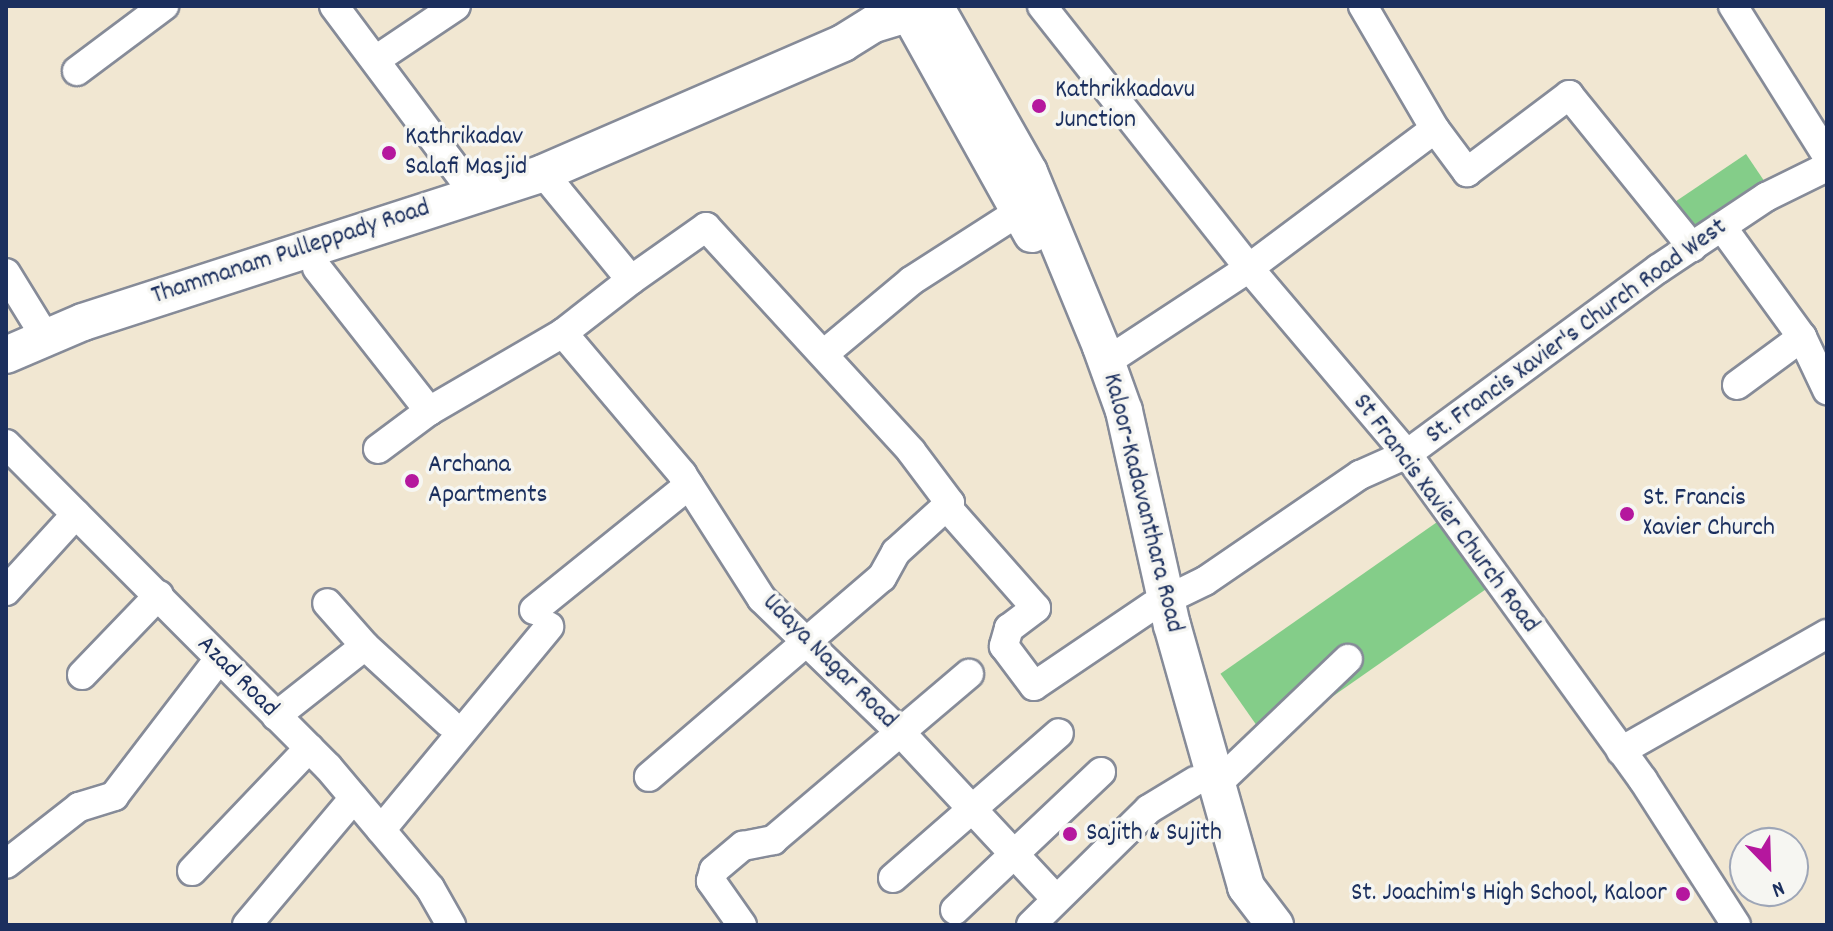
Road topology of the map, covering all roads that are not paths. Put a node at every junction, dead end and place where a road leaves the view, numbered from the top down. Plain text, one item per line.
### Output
1 (164, 6) edge
2 (334, 6) edge
3 (456, 6) edge
4 (1042, 6) edge
5 (1363, 6) edge
6 (1733, 6) edge
7 (929, 14) edge
8 (377, 59) junction
9 (77, 71) dead end
10 (1435, 129) junction
11 (1827, 156) edge
12 (1827, 167) edge
13 (543, 173) junction
14 (473, 192) junction
15 (1020, 211) junction
16 (1722, 227) junction
17 (1692, 247) junction
18 (317, 268) dead end
19 (1249, 268) junction
20 (6, 273) edge
21 (631, 280) junction
22 (563, 333) junction
23 (1802, 337) junction
24 (46, 338) junction
25 (825, 353) junction
26 (6, 355) edge
27 (1106, 362) junction
28 (1737, 385) dead end
29 (1827, 390) edge
30 (429, 411) junction
31 (378, 449) dead end
32 (8, 451) edge
33 (1407, 454) junction
34 (689, 485) junction
35 (946, 506) junction
36 (76, 514) junction
37 (6, 591) edge
38 (159, 595) junction
39 (327, 603) dead end
40 (1159, 603) junction
41 (1827, 634) edge
42 (804, 643) junction
43 (365, 646) junction
44 (1348, 659) dead end
45 (218, 660) junction
46 (969, 674) dead end
47 (82, 675) dead end
48 (276, 716) junction
49 (448, 722) dead end
50 (1059, 733) dead end
51 (903, 735) junction
52 (309, 748) junction
53 (1621, 751) junction
54 (1101, 772) dead end
55 (649, 777) dead end
56 (1208, 778) junction
57 (354, 798) junction
58 (969, 811) junction
59 (381, 830) junction
60 (1016, 852) junction
61 (6, 864) edge
62 (192, 871) dead end
63 (893, 878) dead end
64 (1056, 899) junction
65 (955, 910) dead end
66 (736, 917) edge
67 (441, 921) edge
68 (1732, 924) edge
69 (247, 925) edge
70 (1031, 925) edge
71 (1244, 925) edge
72 (1275, 925) edge

1 - 9 street
2 - 8 street
3 - 8 street
4 - 19 street, St Francis Xavier Church Road
5 - 10 street
6 - 11 street
7 - 13 main road, Thammanam Pulleppady Road
7 - 15 main road, Kaloor-Kadavanthara Road
7 - 27 main road, Kaloor-Kadavanthara Road
8 - 14 street
10 - 17 street
10 - 19 street
12 - 16 street, St. Francis Xavier's Church Road West
13 - 14 main road, Thammanam Pulleppady Road
13 - 21 street
14 - 24 main road, Thammanam Pulleppady Road
15 - 25 street
15 - 40 main road, Kaloor-Kadavanthara Road
16 - 17 street, St. Francis Xavier's Church Road West
16 - 23 street
17 - 33 street, St. Francis Xavier's Church Road West
18 - 30 street
19 - 27 street
19 - 33 street, St Francis Xavier Church Road
20 - 24 street
21 - 22 street
21 - 25 street
22 - 30 street
22 - 34 street, Udaya Nagar Road
23 - 28 street
23 - 29 street
24 - 26 main road, Thammanam Pulleppady Road
25 - 35 street
27 - 40 main road, Kaloor-Kadavanthara Road
30 - 31 street
32 - 36 street, Azad Road
33 - 40 street, St. Francis Xavier's Church Road West
33 - 53 street, St Francis Xavier Church Road
34 - 42 street, Udaya Nagar Road
34 - 59 street
35 - 40 street, St. Francis Xavier's Church Road West
35 - 42 street
36 - 37 street
36 - 38 street, Azad Road
38 - 45 street, Azad Road
38 - 47 street
39 - 43 street
40 - 56 main road, Kaloor-Kadavanthara Road
41 - 53 street
42 - 51 street, Udaya Nagar Road
42 - 55 street
43 - 48 street
43 - 49 street
44 - 56 street
45 - 48 street, Azad Road
45 - 61 street
46 - 51 street
48 - 52 street, Azad Road
50 - 58 street
51 - 58 street, Udaya Nagar Road
51 - 66 street
52 - 57 street, Azad Road
52 - 62 street
53 - 68 street, St Francis Xavier Church Road
54 - 60 street
56 - 64 street
56 - 71 main road, Kaloor-Kadavanthara Road
56 - 72 main road, Kaloor-Kadavanthara Road
57 - 59 street, Azad Road
57 - 69 street
58 - 60 street, Udaya Nagar Road
58 - 63 street
59 - 67 street, Azad Road
60 - 64 street, Udaya Nagar Road
60 - 65 street
64 - 70 street

